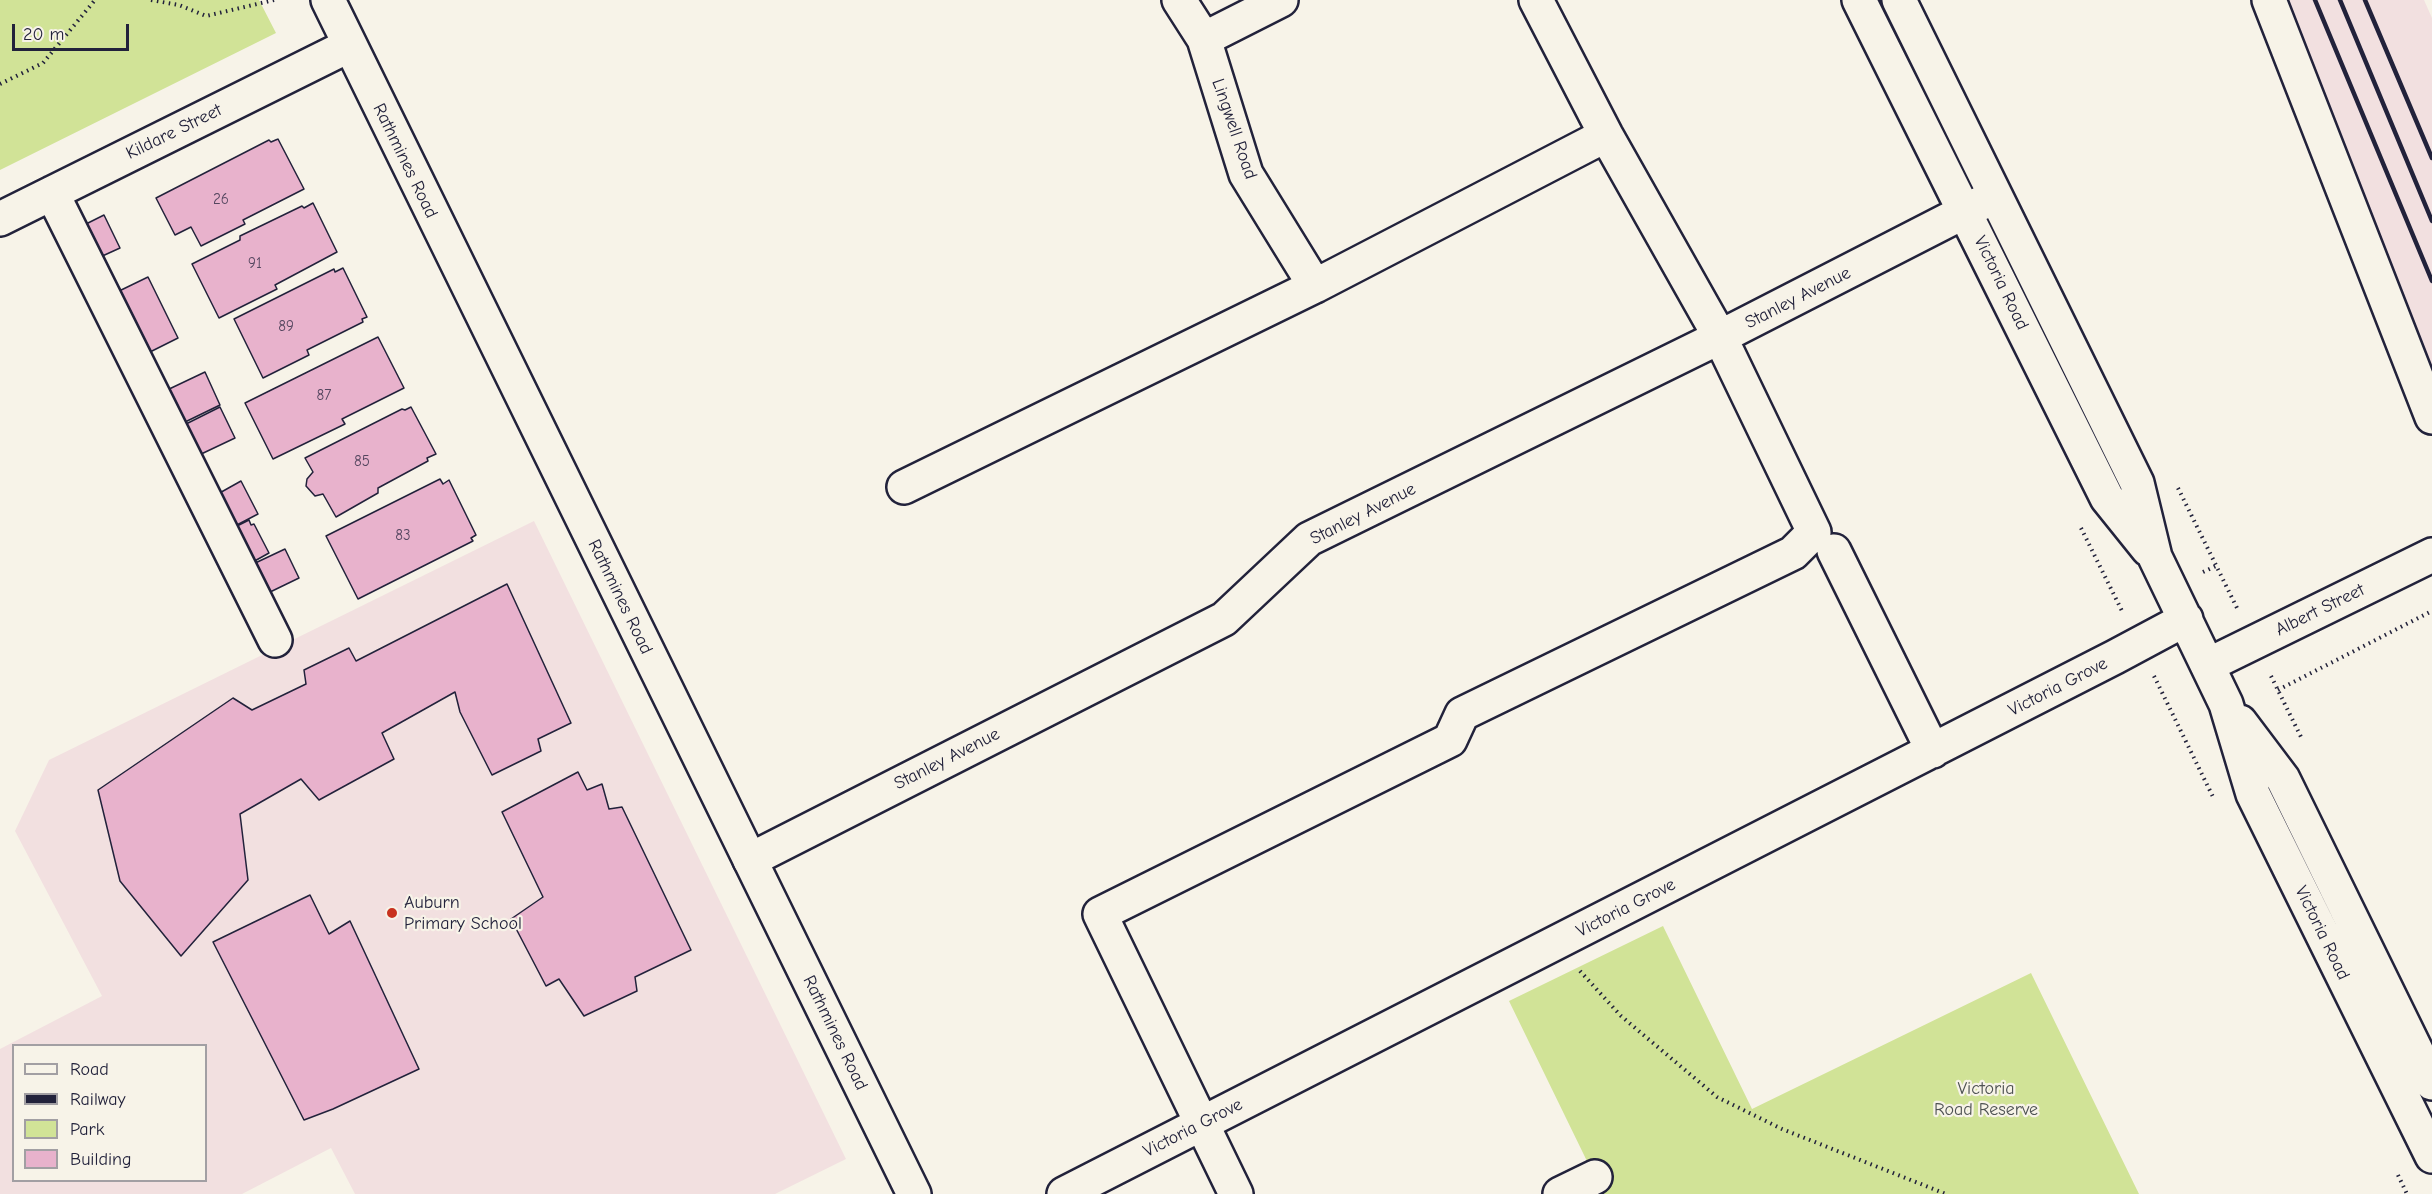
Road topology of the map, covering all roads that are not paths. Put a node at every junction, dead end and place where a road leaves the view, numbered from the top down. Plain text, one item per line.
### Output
1 (328, 0) edge
2 (1179, 0) edge
3 (1281, 0) edge
4 (1536, 0) edge
5 (1859, 0) edge
6 (1899, 0) edge
7 (2269, 0) edge
8 (1204, 39) junction
9 (348, 46) junction
10 (1606, 135) junction
11 (52, 193) junction
12 (1995, 196) junction
13 (1965, 211) junction
14 (0, 219) edge
15 (1315, 286) junction
16 (1720, 338) junction
17 (2432, 417) edge
18 (904, 487) dead end
19 (1834, 551) dead end
20 (2432, 555) edge
21 (2155, 557) junction
22 (2186, 619) junction
23 (275, 640) dead end
24 (2208, 665) junction
25 (2226, 704) junction
26 (1933, 751) junction
27 (750, 860) junction
28 (2432, 1083) edge
29 (1202, 1124) junction
30 (2432, 1156) edge
31 (1595, 1177) dead end
32 (914, 1194) edge
33 (1064, 1194) edge
34 (1236, 1194) edge
35 (1560, 1194) edge

1 - 9 street, Rathmines Road
2 - 8 street, Lingwell Road
3 - 8 street
4 - 10 street
5 - 13 street, Victoria Road
6 - 12 street, Victoria Road
7 - 17 street
8 - 15 street, Lingwell Road
9 - 11 street, Kildare Street
9 - 27 street, Rathmines Road
10 - 15 street
10 - 16 street
11 - 14 street, Kildare Street
11 - 23 street
12 - 13 street, Stanley Avenue
12 - 21 street, Victoria Road
13 - 16 street, Stanley Avenue
13 - 21 street, Victoria Road
15 - 18 street
16 - 27 street, Stanley Avenue
16 - 29 street
19 - 26 street
20 - 24 street, Albert Street
21 - 22 street, Victoria Road
22 - 24 street, Victoria Road
22 - 26 street, Victoria Grove
24 - 25 street, Victoria Road
25 - 28 street, Victoria Road
25 - 30 street, Victoria Road
26 - 29 street, Victoria Grove
27 - 32 street, Rathmines Road
29 - 33 street, Victoria Grove
29 - 34 street
31 - 35 street

